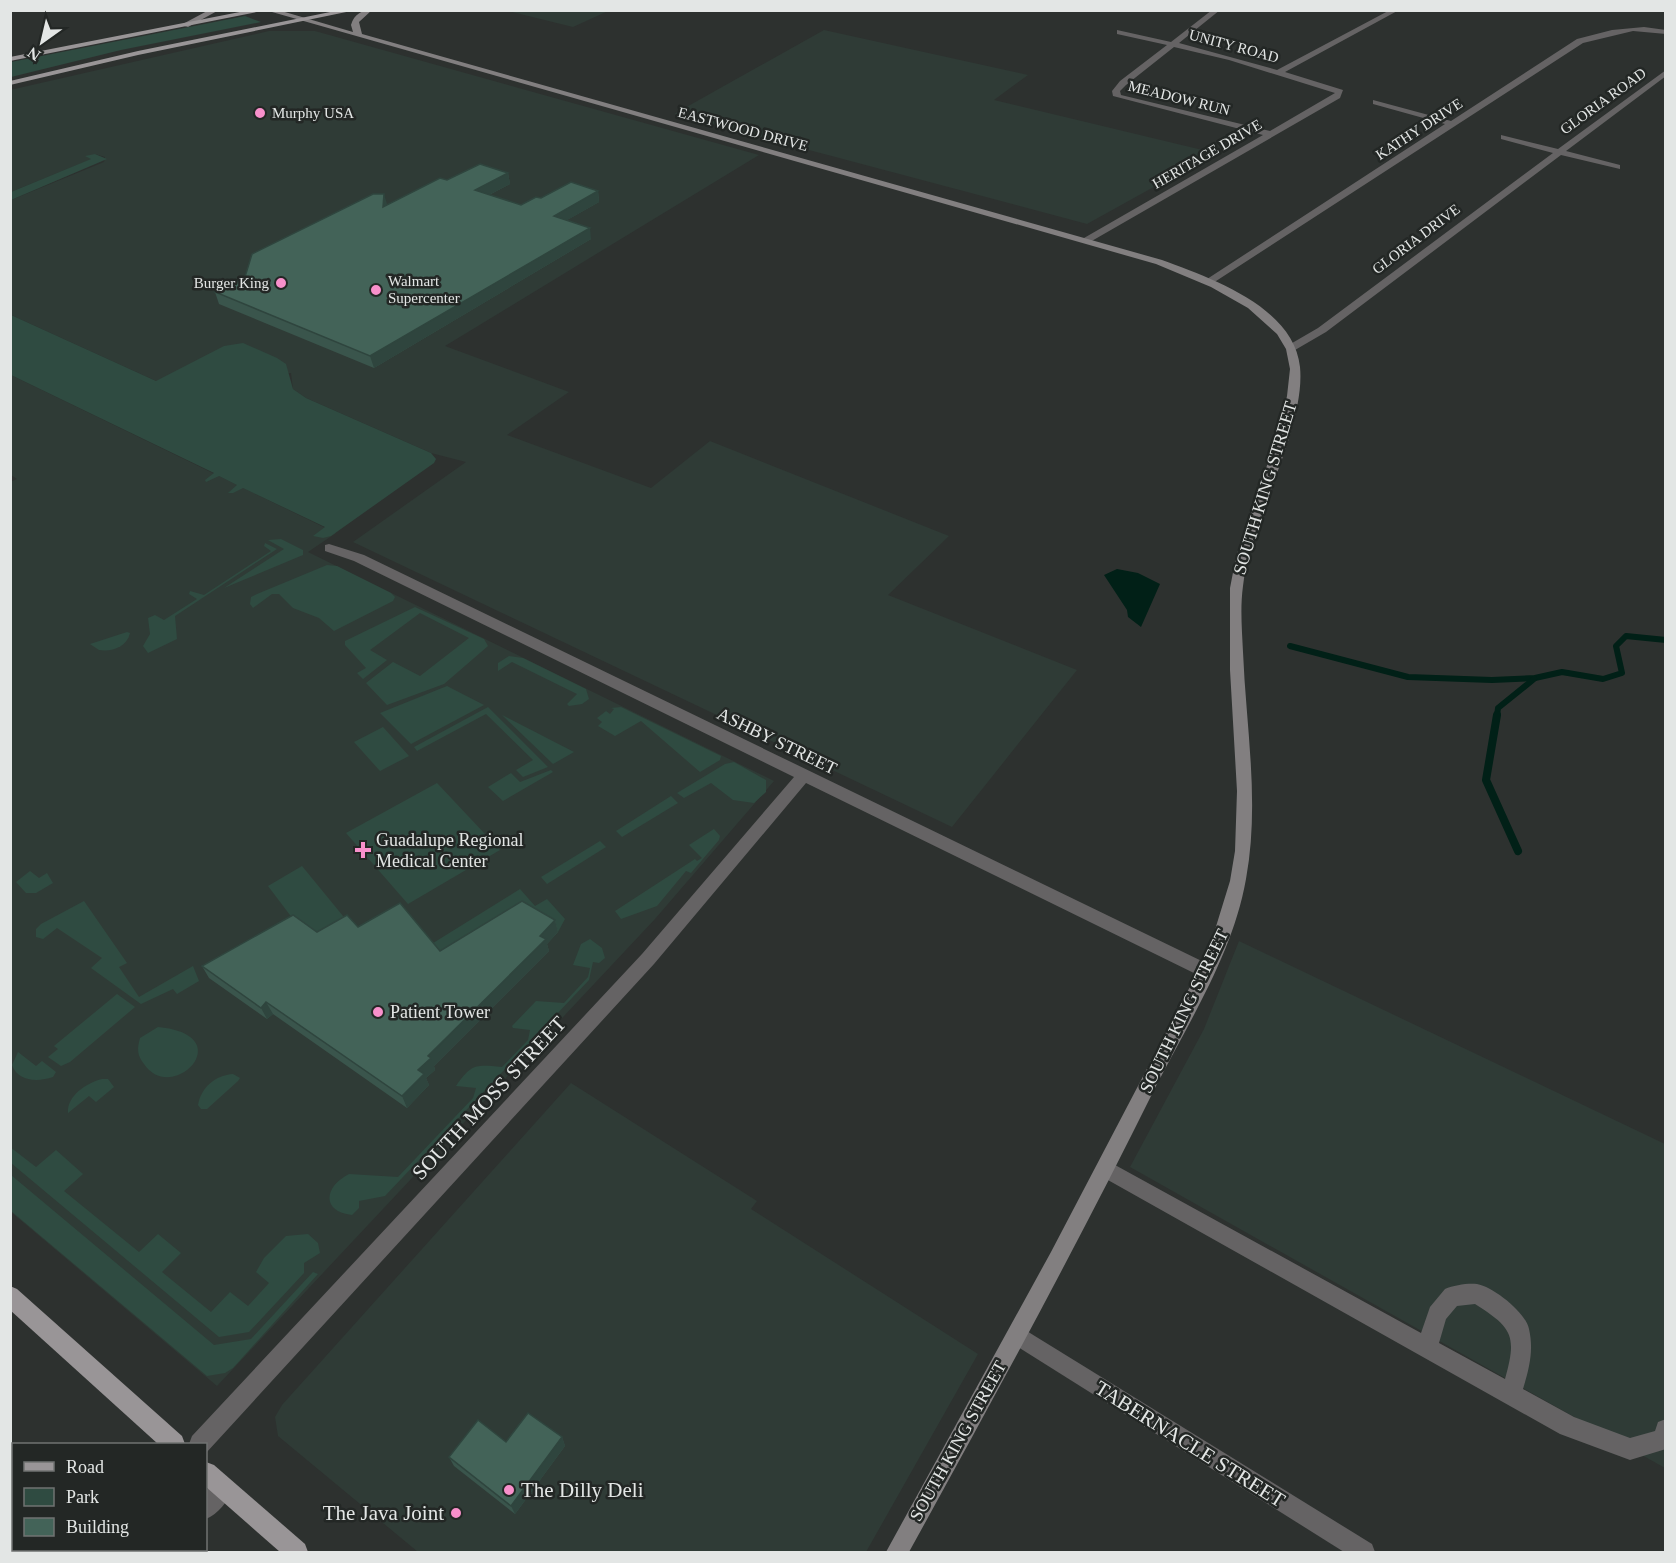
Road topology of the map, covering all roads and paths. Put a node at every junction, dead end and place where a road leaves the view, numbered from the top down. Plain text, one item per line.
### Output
1 (216, 10) edge
2 (266, 10) edge
3 (352, 10) edge
4 (369, 10) edge
5 (1217, 10) edge
6 (1396, 10) edge
7 (300, 20) junction
8 (1665, 20) edge
9 (185, 25) junction
10 (1655, 29) junction
11 (1120, 32) dead end
12 (1665, 32) edge
13 (360, 37) junction
14 (1175, 44) junction
15 (10, 59) edge
16 (1279, 72) junction
17 (1665, 72) edge
18 (10, 83) edge
19 (1340, 92) joint
20 (1377, 102) dead end
21 (1449, 123) junction
22 (1270, 134) junction
23 (1504, 137) dead end
24 (1557, 152) junction
25 (1617, 166) dead end
26 (1087, 240) junction
27 (1209, 281) junction
28 (1291, 348) junction
29 (329, 548) dead end
30 (803, 776) junction
31 (1206, 971) junction
32 (1106, 1169) junction
33 (10, 1296) edge
34 (1017, 1335) junction
35 (1427, 1348) junction
36 (1511, 1395) junction
37 (1665, 1430) edge
38 (173, 1443) edge
39 (201, 1443) edge
40 (207, 1474) edge
41 (222, 1489) junction
42 (207, 1507) edge
43 (297, 1552) edge
44 (897, 1552) edge
45 (1364, 1552) edge

1 - 9 main road
2 - 7 main road, EASTWOOD DRIVE
2 - 9 main road
3 - 7 main road
4 - 13 main road
5 - 14 street
6 - 16 street
7 - 13 main road, EASTWOOD DRIVE
7 - 18 main road
8 - 10 street
9 - 15 main road
10 - 12 street
10 - 21 street, KATHY DRIVE
11 - 14 street, UNITY ROAD
13 - 26 main road, EASTWOOD DRIVE
14 - 16 street, UNITY ROAD
14 - 22 street, MEADOW RUN
16 - 19 street, UNITY ROAD
17 - 24 street, GLORIA ROAD
19 - 22 street, HERITAGE DRIVE
20 - 21 street
21 - 27 street, KATHY DRIVE
22 - 26 street, HERITAGE DRIVE
23 - 24 street
24 - 25 street
24 - 28 street, GLORIA DRIVE
26 - 27 main road, EASTWOOD DRIVE
27 - 28 main road
28 - 31 main road, SOUTH KING STREET
29 - 30 street, ASHBY STREET
30 - 31 street, ASHBY STREET
30 - 39 street, SOUTH MOSS STREET
31 - 32 main road, SOUTH KING STREET
32 - 34 main road, SOUTH KING STREET
32 - 35 street
33 - 38 main road
34 - 44 main road, SOUTH KING STREET
34 - 45 street, TABERNACLE STREET
35 - 36 street
35 - 36 street
36 - 37 street
40 - 41 main road
41 - 42 street
41 - 43 main road

